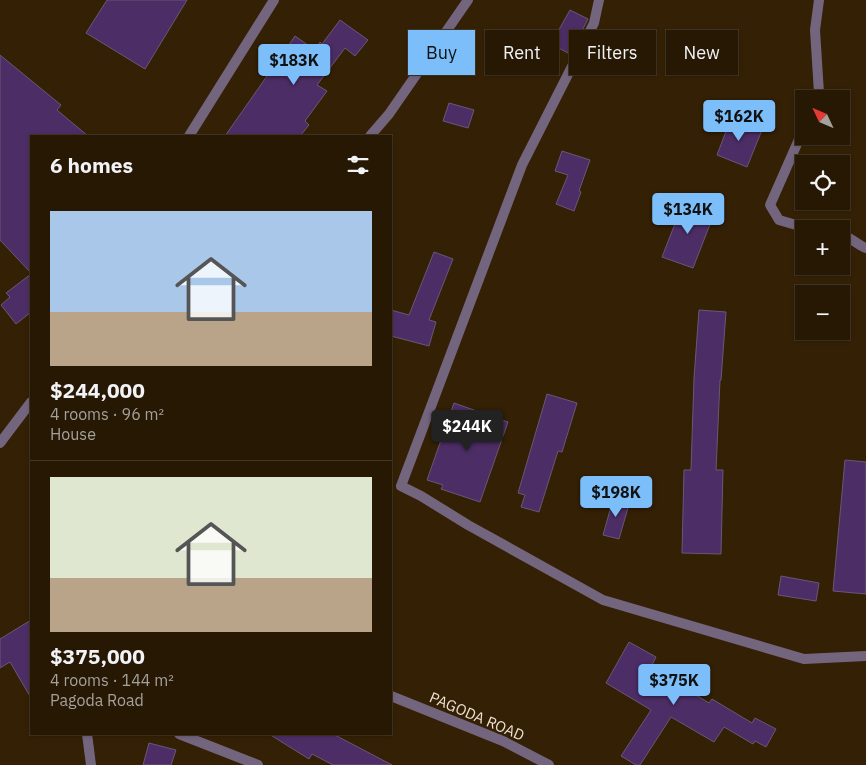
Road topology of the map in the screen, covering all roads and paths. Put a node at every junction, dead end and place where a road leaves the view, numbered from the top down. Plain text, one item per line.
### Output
1 (274, 0) edge
2 (468, 0) edge
3 (599, 0) edge
4 (819, 0) edge
5 (819, 90) edge
6 (190, 135) edge
7 (371, 135) edge
8 (796, 145) edge
9 (795, 225) edge
10 (850, 238) edge
11 (866, 248) edge
12 (30, 403) edge
13 (0, 443) edge
14 (866, 656) edge
15 (392, 696) edge
16 (87, 735) edge
17 (182, 735) edge
18 (90, 765) edge
19 (258, 765) edge
20 (549, 765) edge

1 - 6 street
2 - 7 street
3 - 14 street
4 - 5 street
8 - 9 street
10 - 11 street
12 - 13 street
15 - 20 street, PAGODA ROAD
16 - 18 street
17 - 19 street

